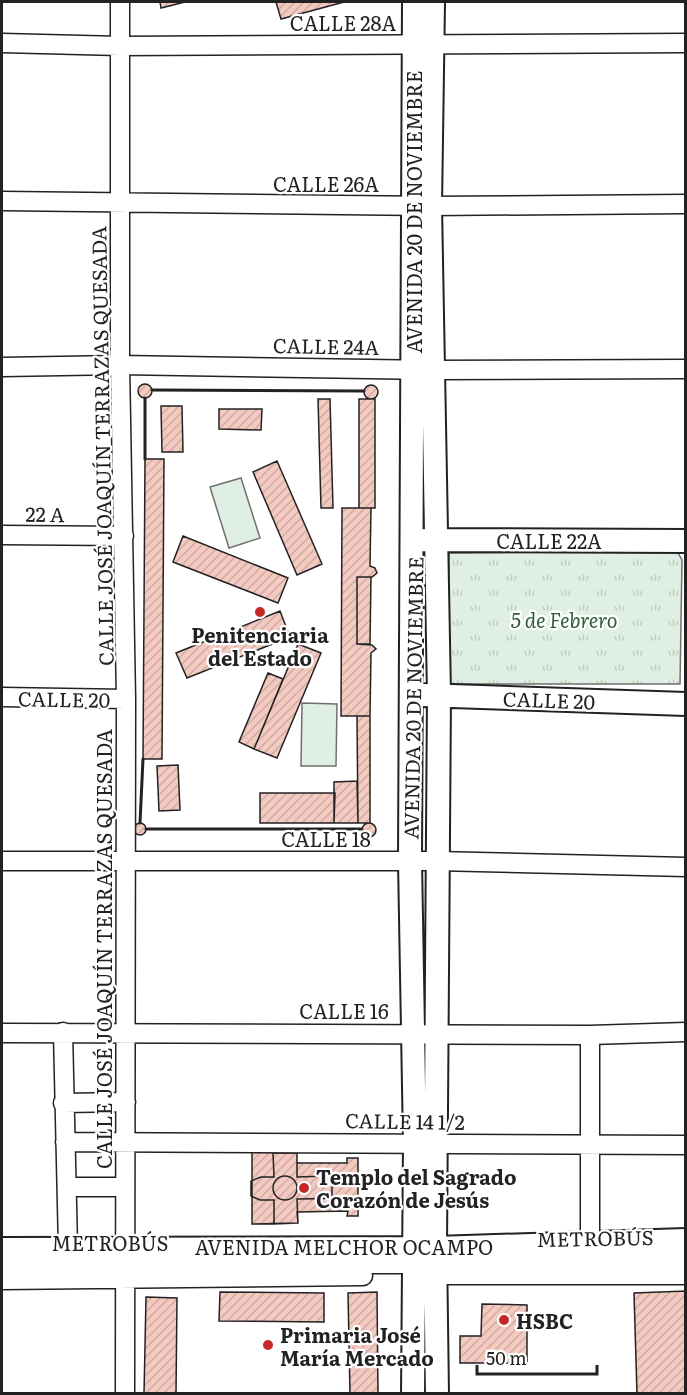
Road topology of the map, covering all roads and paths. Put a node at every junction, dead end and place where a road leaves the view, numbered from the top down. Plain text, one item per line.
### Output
1 (120, 2) edge
2 (414, 2) edge
3 (433, 2) edge
4 (686, 42) edge
5 (2, 43) edge
6 (424, 44) junction
7 (120, 46) junction
8 (2, 201) edge
9 (686, 204) edge
10 (121, 205) junction
11 (422, 206) junction
12 (120, 365) junction
13 (2, 367) edge
14 (686, 369) edge
15 (423, 370) junction
16 (2, 535) edge
17 (124, 536) junction
18 (424, 539) junction
19 (686, 541) edge
20 (413, 695) junction
21 (439, 695) junction
22 (2, 697) edge
23 (126, 699) junction
24 (686, 704) edge
25 (125, 859) junction
26 (2, 861) edge
27 (410, 861) junction
28 (436, 861) junction
29 (686, 867) edge
30 (63, 1032) junction
31 (686, 1032) edge
32 (2, 1033) edge
33 (126, 1033) junction
34 (413, 1033) junction
35 (436, 1033) junction
36 (590, 1035) junction
37 (126, 1102) junction
38 (63, 1103) junction
39 (124, 1140) junction
40 (64, 1142) junction
41 (425, 1143) junction
42 (588, 1143) junction
43 (686, 1145) edge
44 (67, 1187) junction
45 (125, 1187) junction
46 (686, 1240) edge
47 (590, 1241) junction
48 (68, 1248) junction
49 (2, 1249) edge
50 (686, 1259) edge
51 (425, 1262) junction
52 (125, 1263) junction
53 (2, 1264) edge
54 (686, 1275) edge
55 (2, 1280) edge
56 (125, 1394) edge
57 (413, 1394) edge
58 (438, 1394) edge

1 - 7 street, CALLE JOSÉ JOAQUÍN TERRAZAS QUESADA
2 - 6 main road, AVENIDA 20 DE NOVIEMBRE
3 - 6 main road, AVENIDA 20 DE NOVIEMBRE
4 - 6 street, CALLE 28A
5 - 7 street, CALLE 28A
6 - 7 street, CALLE 28A
6 - 11 main road, AVENIDA 20 DE NOVIEMBRE
7 - 10 street, CALLE JOSÉ JOAQUÍN TERRAZAS QUESADA
8 - 10 street, CALLE 26A
9 - 11 street, CALLE 26A
10 - 11 street, CALLE 26A
10 - 12 street, CALLE JOSÉ JOAQUÍN TERRAZAS QUESADA
11 - 15 main road, AVENIDA 20 DE NOVIEMBRE
12 - 13 street, CALLE 24A
12 - 15 street, CALLE 24A
12 - 17 street, CALLE JOSÉ JOAQUÍN TERRAZAS QUESADA
14 - 15 street, CALLE 24A
15 - 18 main road, AVENIDA 20 DE NOVIEMBRE
16 - 17 street, 22 A
17 - 23 street, CALLE JOSÉ JOAQUÍN TERRAZAS QUESADA
18 - 19 main road, CALLE 22A
18 - 20 main road, AVENIDA 20 DE NOVIEMBRE
18 - 21 main road, AVENIDA 20 DE NOVIEMBRE
20 - 21 main road, CALLE 20
20 - 27 main road, AVENIDA 20 DE NOVIEMBRE
21 - 24 main road, CALLE 20
21 - 28 main road, AVENIDA 20 DE NOVIEMBRE
22 - 23 street, CALLE 20
23 - 25 street, CALLE JOSÉ JOAQUÍN TERRAZAS QUESADA
25 - 26 street, CALLE 18
25 - 27 street, CALLE 18
25 - 33 street, CALLE JOSÉ JOAQUÍN TERRAZAS QUESADA
27 - 28 street, CALLE 18
27 - 34 main road, AVENIDA 20 DE NOVIEMBRE
28 - 29 street, CALLE 18
28 - 35 main road, AVENIDA 20 DE NOVIEMBRE
30 - 32 street, CALLE 16
30 - 33 street, CALLE 16
30 - 38 street
31 - 36 street, CALLE 16
33 - 34 street, CALLE 16
33 - 37 street, CALLE JOSÉ JOAQUÍN TERRAZAS QUESADA
34 - 35 street, CALLE 16
34 - 41 main road, AVENIDA 20 DE NOVIEMBRE
35 - 36 street, CALLE 16
35 - 41 main road, AVENIDA 20 DE NOVIEMBRE
36 - 42 street
37 - 38 street
37 - 39 street, CALLE JOSÉ JOAQUÍN TERRAZAS QUESADA
38 - 40 street
39 - 40 street, CALLE 14 1/2
39 - 41 street, CALLE 14 1/2
39 - 45 street, CALLE JOSÉ JOAQUÍN TERRAZAS QUESADA
40 - 44 street
41 - 42 street, CALLE 14 1/2
41 - 51 main road, AVENIDA 20 DE NOVIEMBRE
42 - 43 street, CALLE 14 1/2
42 - 47 street
44 - 45 street
44 - 48 street
45 - 52 street, CALLE JOSÉ JOAQUÍN TERRAZAS QUESADA
46 - 47 main road, AVENIDA MELCHOR OCAMPO
47 - 51 main road, AVENIDA MELCHOR OCAMPO
48 - 49 main road, AVENIDA MELCHOR OCAMPO
48 - 52 main road, AVENIDA MELCHOR OCAMPO
50 - 51 street, METROBÚS
51 - 52 main road, AVENIDA MELCHOR OCAMPO
51 - 52 street, AVENIDA MELCHOR OCAMPO
51 - 54 street, AVENIDA MELCHOR OCAMPO
51 - 57 main road, AVENIDA 20 DE NOVIEMBRE
51 - 58 main road, AVENIDA 20 DE NOVIEMBRE
52 - 53 street, METROBÚS
52 - 55 street, AVENIDA MELCHOR OCAMPO
52 - 56 street, CALLE JOSÉ JOAQUÍN TERRAZAS QUESADA

